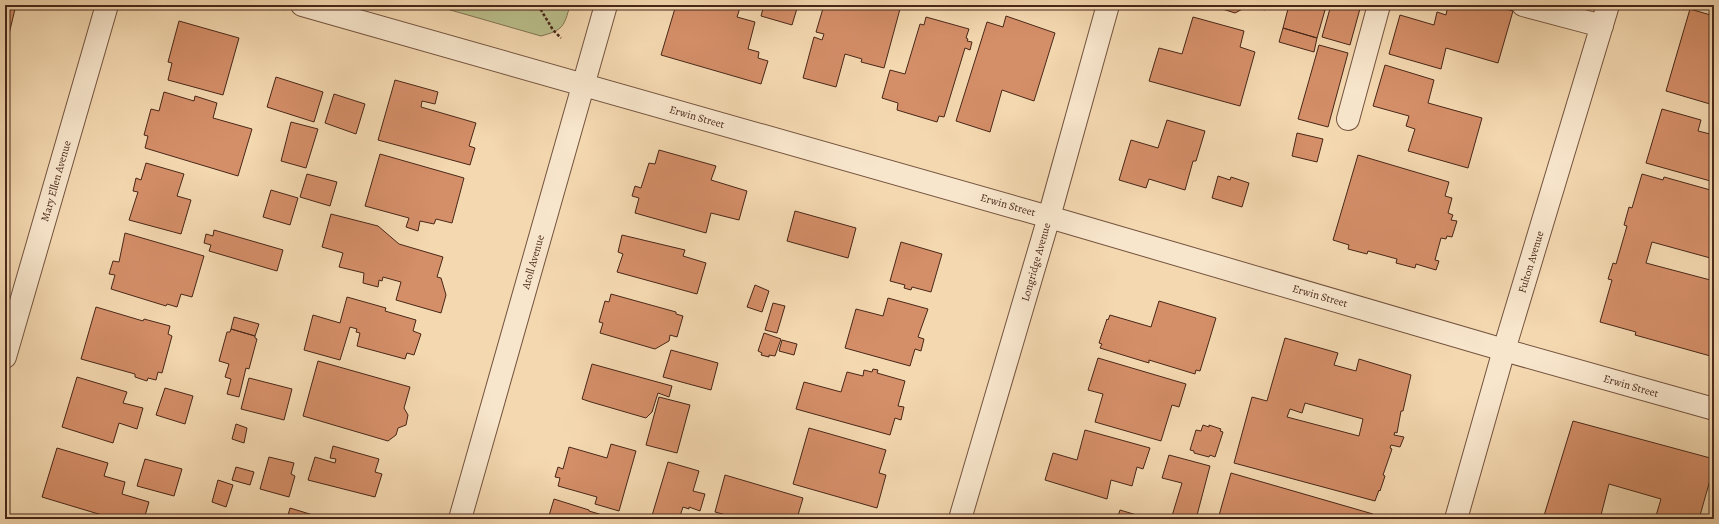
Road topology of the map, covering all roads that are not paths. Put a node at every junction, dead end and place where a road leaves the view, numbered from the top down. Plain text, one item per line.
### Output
1 (107, 5) edge
2 (302, 5) edge
3 (606, 5) edge
4 (1108, 5) edge
5 (1379, 5) edge
6 (1523, 5) edge
7 (1608, 5) edge
8 (1602, 26) junction
9 (583, 85) junction
10 (1348, 119) dead end
11 (1049, 217) junction
12 (1504, 350) junction
13 (5, 357) edge
14 (1714, 409) edge
15 (460, 519) edge
16 (960, 519) edge
17 (1456, 519) edge

1 - 13 street, Mary Ellen Avenue
2 - 9 street, Erwin Street
3 - 9 street, Atoll Avenue
4 - 11 street, Longridge Avenue
5 - 10 street
6 - 8 street
7 - 8 street, Fulton Avenue
8 - 12 street, Fulton Avenue
9 - 11 street, Erwin Street
9 - 15 street, Atoll Avenue
11 - 12 street, Erwin Street
11 - 16 street, Longridge Avenue
12 - 14 street, Erwin Street
12 - 17 street, Fulton Avenue

